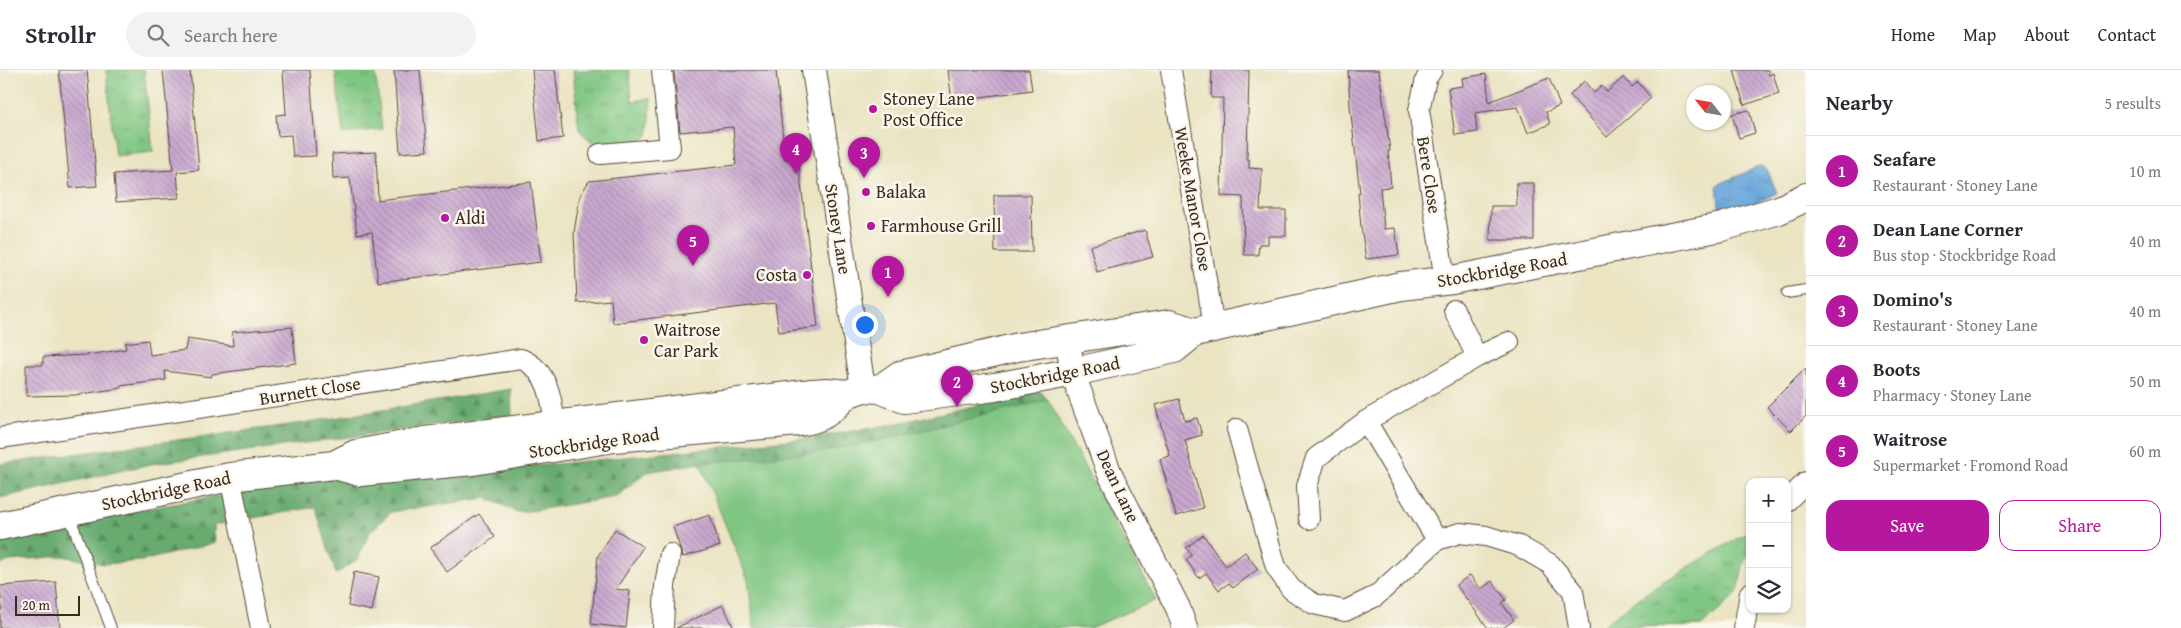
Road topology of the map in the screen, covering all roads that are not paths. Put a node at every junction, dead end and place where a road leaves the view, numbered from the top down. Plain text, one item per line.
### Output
1 (662, 70) edge
2 (814, 70) edge
3 (1171, 70) edge
4 (1432, 70) edge
5 (600, 154) dead end
6 (1806, 197) edge
7 (1445, 281) junction
8 (1806, 290) edge
9 (1787, 293) dead end
10 (1454, 310) dead end
11 (1204, 329) junction
12 (1066, 339) junction
13 (1509, 342) dead end
14 (1477, 357) junction
15 (1074, 372) junction
16 (863, 390) junction
17 (1366, 421) junction
18 (1237, 429) dead end
19 (555, 435) junction
20 (0, 438) edge
21 (230, 477) junction
22 (1806, 482) edge
23 (1791, 497) edge
24 (68, 512) junction
25 (1309, 519) dead end
26 (0, 526) edge
27 (1437, 540) junction
28 (670, 554) dead end
29 (1747, 613) edge
30 (111, 628) edge
31 (261, 628) edge
32 (664, 628) edge
33 (1185, 628) edge
34 (1579, 628) edge
35 (1744, 628) edge

1 - 5 street
2 - 16 street, Stoney Lane
3 - 11 street, Weeke Manor Close
4 - 7 street, Bere Close
6 - 7 main road, Stockbridge Road
7 - 11 main road, Stockbridge Road
8 - 9 lane
10 - 14 street
11 - 12 main road, Stockbridge Road
11 - 15 main road, Stockbridge Road
12 - 15 street, Dean Lane
12 - 16 main road, Stockbridge Road
13 - 14 street
14 - 17 street
15 - 16 main road, Stockbridge Road
15 - 33 street, Dean Lane
16 - 19 main road, Stockbridge Road
17 - 25 street
17 - 27 street
18 - 27 street
19 - 20 street, Burnett Close
19 - 21 main road, Stockbridge Road
21 - 24 main road, Stockbridge Road
21 - 31 street
22 - 23 street
24 - 26 main road, Stockbridge Road
24 - 30 lane
27 - 34 street
28 - 32 street
29 - 35 street

